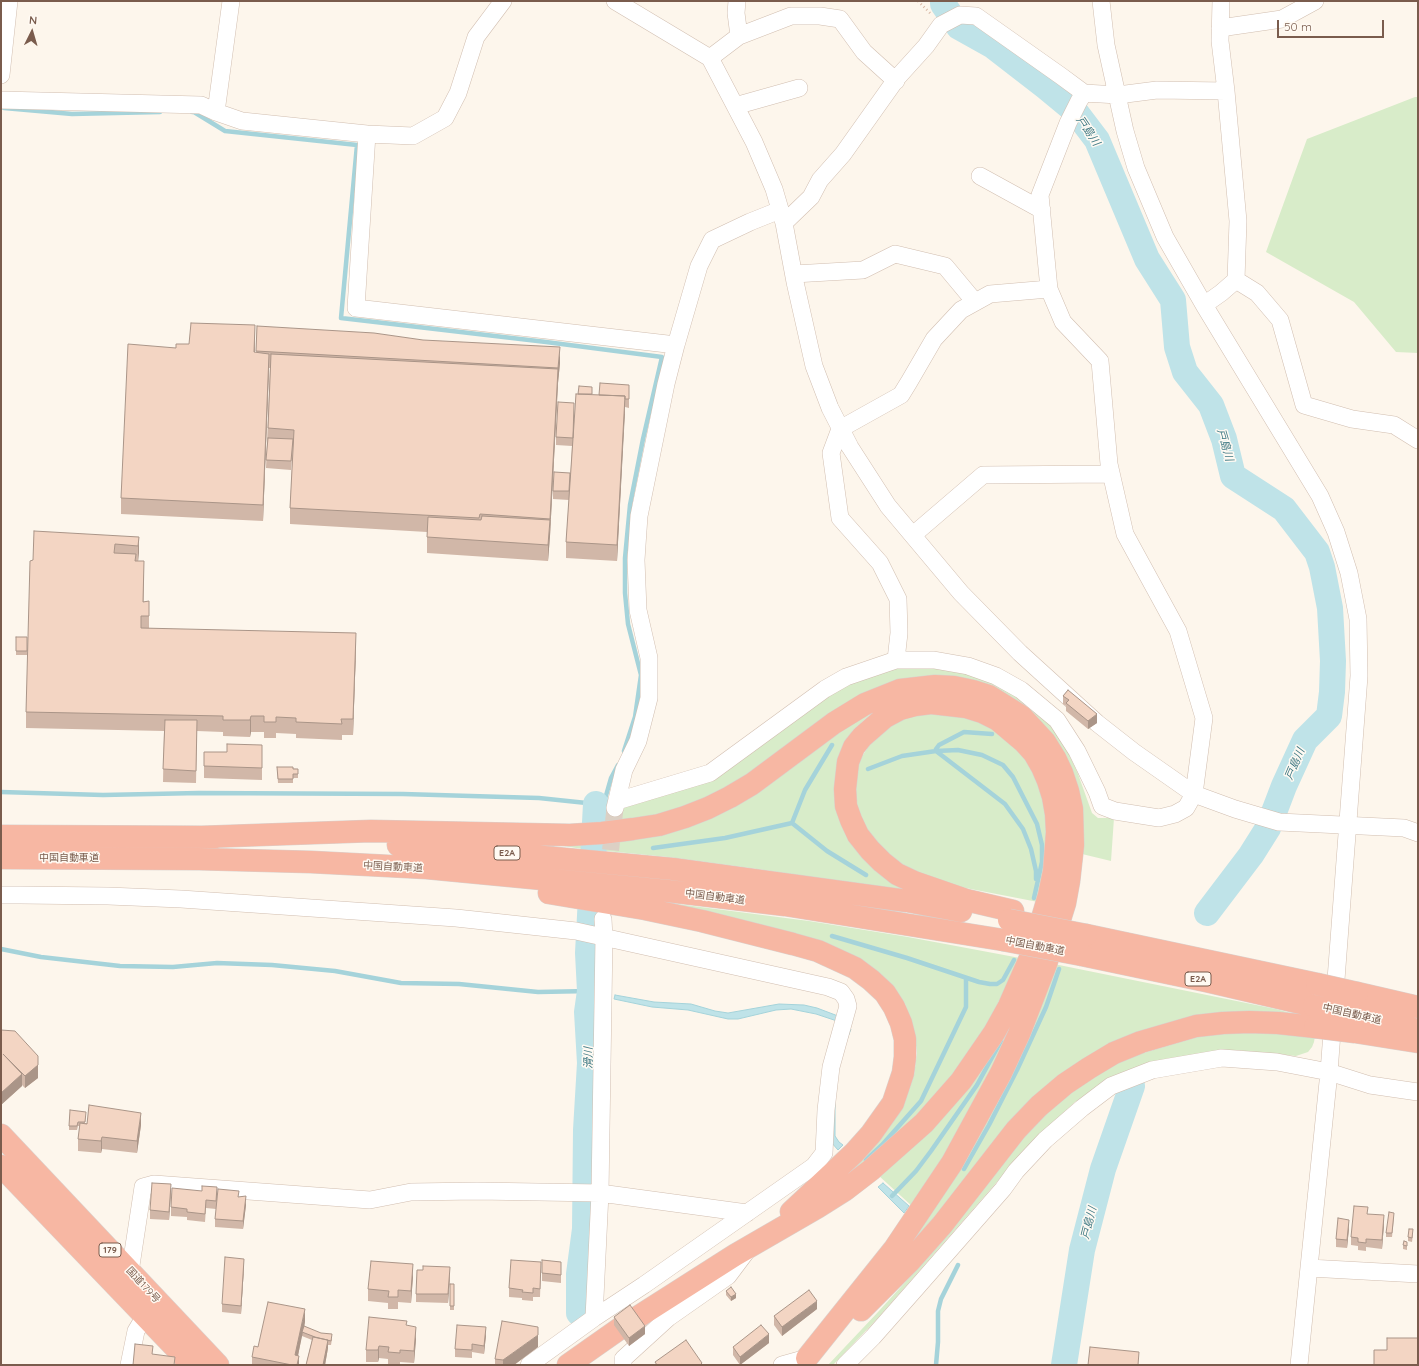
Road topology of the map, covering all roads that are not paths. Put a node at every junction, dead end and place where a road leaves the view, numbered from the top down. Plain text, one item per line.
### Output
1 (9, 1) edge
2 (231, 1) edge
3 (503, 1) edge
4 (615, 1) edge
5 (737, 1) edge
6 (1101, 1) edge
7 (1221, 1) edge
8 (1315, 1) edge
9 (1220, 28) junction
10 (739, 36) junction
11 (710, 58) junction
12 (1, 76) edge
13 (896, 81) junction
14 (799, 88) dead end
15 (1226, 91) junction
16 (1118, 95) junction
17 (1082, 97) junction
18 (1, 100) edge
19 (735, 106) junction
20 (216, 112) junction
21 (367, 134) junction
22 (980, 176) dead end
23 (1042, 210) junction
24 (782, 217) junction
25 (794, 274) junction
26 (1236, 280) junction
27 (1049, 289) junction
28 (975, 302) junction
29 (1204, 305) junction
30 (676, 345) junction
31 (840, 429) junction
32 (1418, 440) edge
33 (1111, 474) junction
34 (913, 535) junction
35 (896, 660) junction
36 (1194, 794) junction
37 (1348, 826) junction
38 (1418, 833) edge
39 (1, 836) edge
40 (202, 837) junction
41 (1, 858) edge
42 (382, 866) junction
43 (1, 896) edge
44 (603, 919) dead end
45 (1008, 924) junction
46 (604, 938) junction
47 (1085, 940) junction
48 (1418, 1007) edge
49 (1356, 1024) junction
50 (1418, 1030) edge
51 (1418, 1042) edge
52 (1329, 1072) junction
53 (1418, 1092) edge
54 (4, 1143) edge
55 (1, 1166) edge
56 (600, 1193) junction
57 (747, 1213) junction
58 (757, 1242) junction
59 (1309, 1268) junction
60 (1418, 1274) edge
61 (124, 1280) junction
62 (153, 1310) junction
63 (594, 1318) junction
64 (803, 1362) edge
65 (130, 1365) edge
66 (192, 1365) edge
67 (218, 1365) edge
68 (529, 1365) edge
69 (568, 1365) edge
70 (623, 1365) edge
71 (782, 1365) edge
72 (845, 1365) edge
73 (1299, 1365) edge

1 - 12 street
2 - 20 street
3 - 21 street
4 - 11 street
5 - 10 street
6 - 16 street
7 - 9 street
8 - 9 street
9 - 15 street
10 - 11 street
10 - 13 street
11 - 19 street
13 - 17 street
13 - 24 street
14 - 19 street
15 - 16 street
15 - 26 street
16 - 17 street
16 - 29 street
17 - 23 street
18 - 20 street
19 - 24 street
20 - 21 street
21 - 30 street
22 - 23 street
23 - 27 street
24 - 25 street
24 - 30 street
25 - 28 street
25 - 31 street
26 - 29 street
26 - 32 street
27 - 28 street
27 - 33 street
28 - 31 street
29 - 37 street
30 - 35 street
31 - 34 street
31 - 35 street
33 - 34 street
33 - 36 street
34 - 36 street
35 - 36 street
36 - 37 street
37 - 38 street
37 - 52 street
39 - 40 highway, 中国自動車道 / E2A
40 - 45 highway, 中国自動車道 / E2A
40 - 64 highway
41 - 42 highway, 中国自動車道 / E2A
42 - 45 highway, 中国自動車道 / E2A
42 - 58 highway
43 - 46 street
44 - 46 street
45 - 47 highway, 中国自動車道 / E2A, bridge
45 - 47 highway
45 - 58 highway
46 - 56 street
46 - 57 street
47 - 48 highway, 中国自動車道 / E2A, bridge
47 - 49 highway, 中国自動車道 / E2A, bridge
49 - 50 highway, 中国自動車道 / E2A
49 - 51 highway
49 - 64 highway, bridge
52 - 53 street
52 - 59 street
52 - 72 street
54 - 61 highway, 国道179号 / 179
55 - 61 highway, 国道179号 / 179
56 - 57 street
56 - 61 street
56 - 63 street
57 - 63 street
58 - 69 highway
58 - 70 street
59 - 60 street
59 - 73 street
61 - 62 highway, 国道179号 / 179
62 - 65 street
62 - 66 highway, 国道179号 / 179
62 - 67 highway, 国道179号 / 179
63 - 68 street
64 - 71 street

